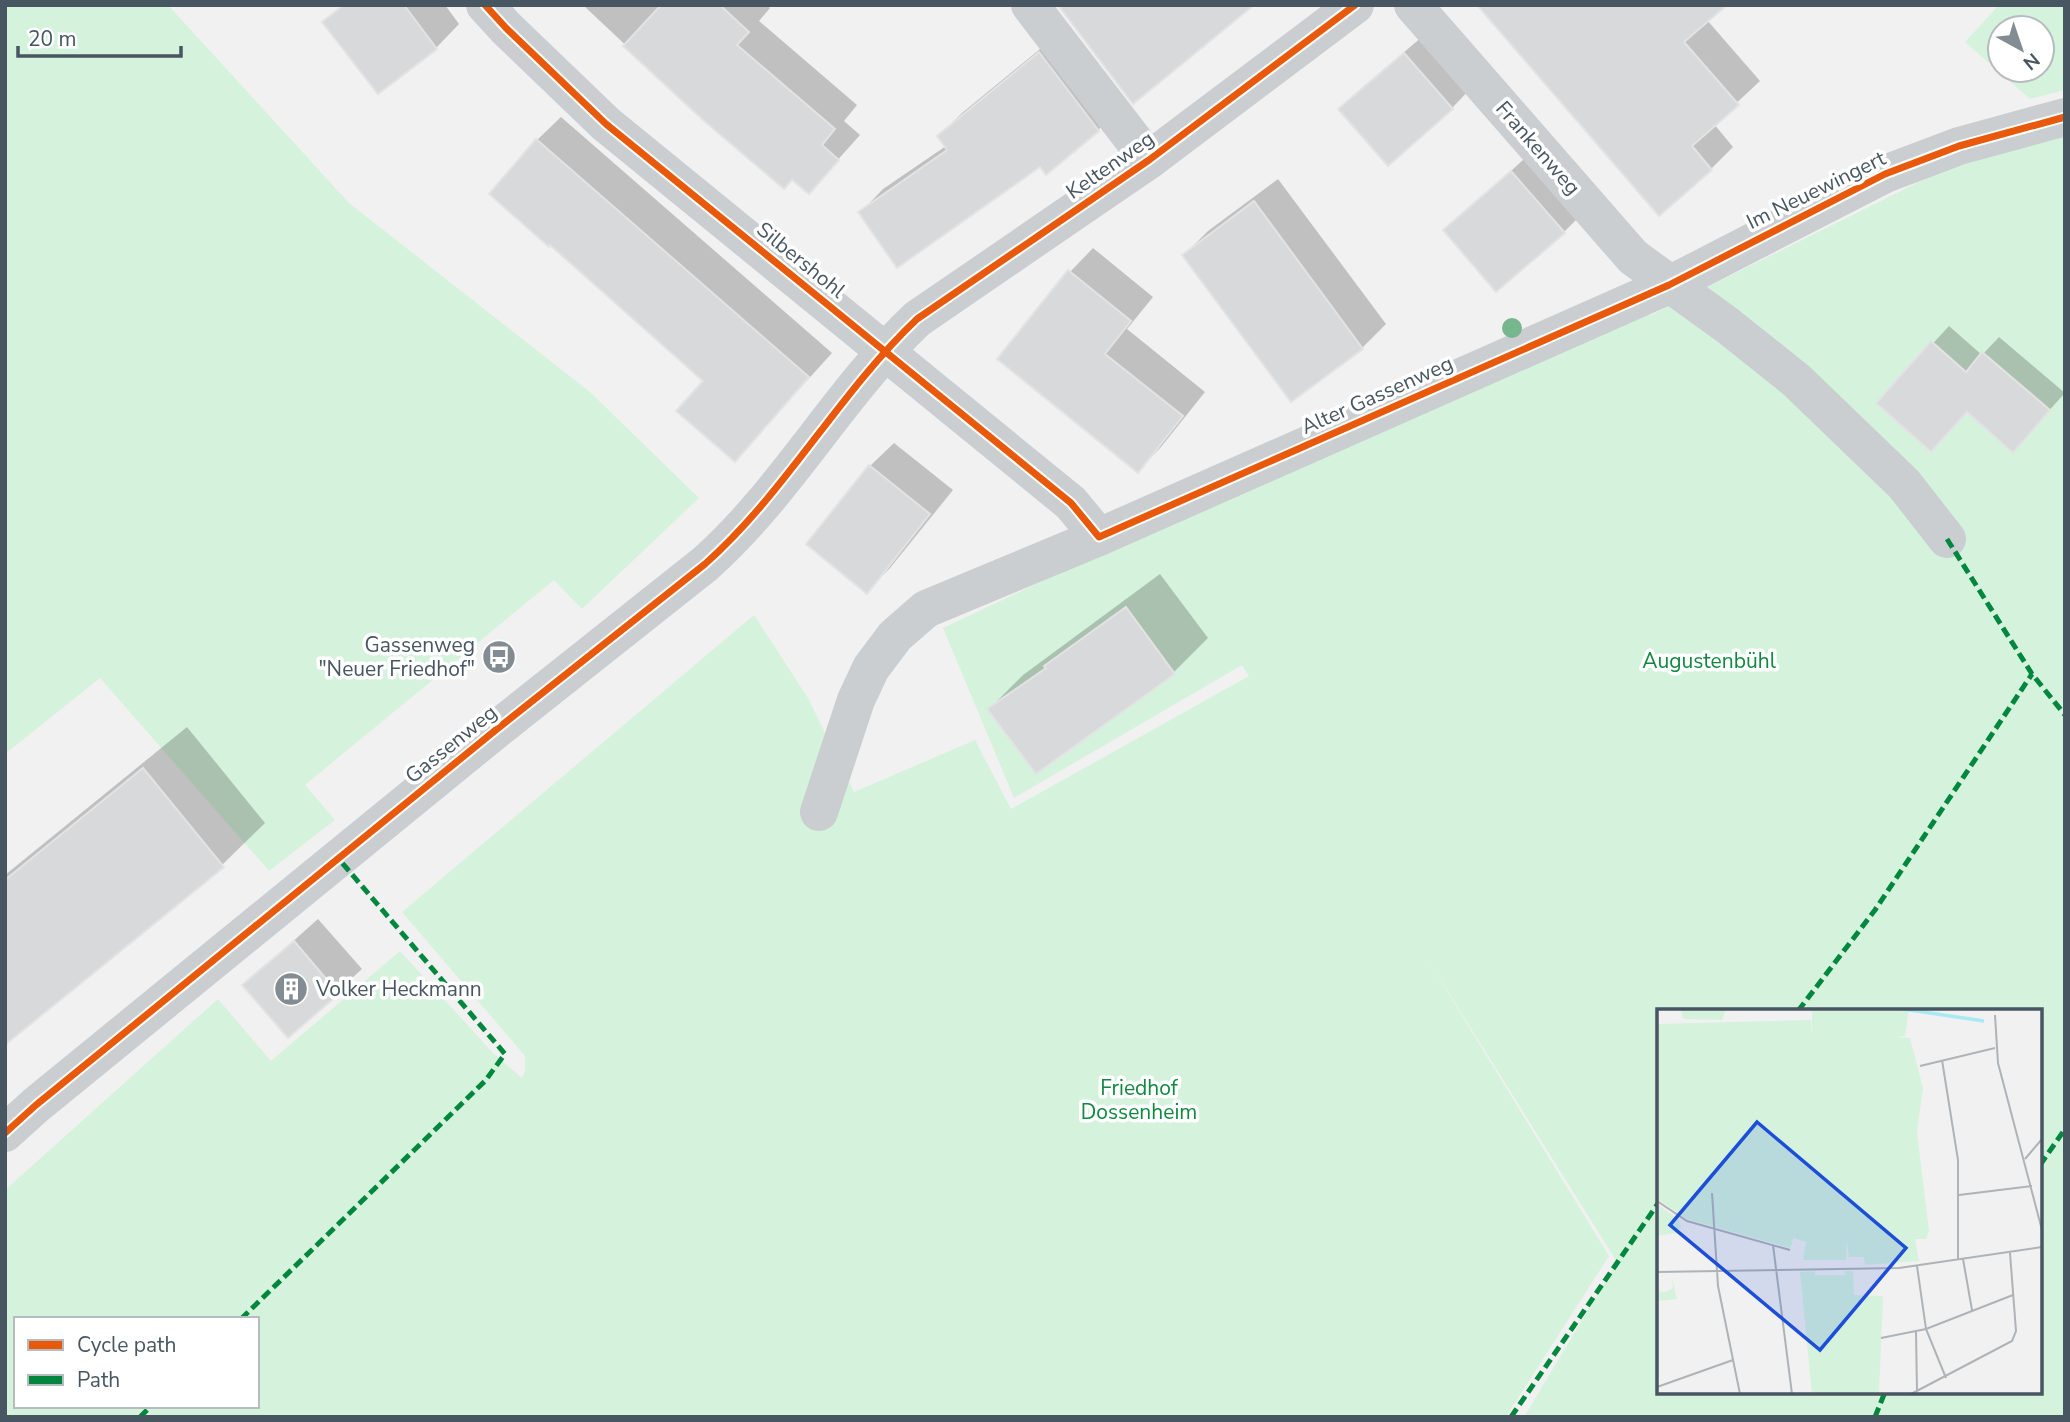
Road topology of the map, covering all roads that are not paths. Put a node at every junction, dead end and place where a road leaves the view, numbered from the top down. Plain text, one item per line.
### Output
1 (485, 5) edge
2 (1030, 5) edge
3 (1355, 5) edge
4 (1413, 5) edge
5 (2065, 117) edge
6 (1149, 160) junction
7 (1669, 285) junction
8 (885, 350) junction
9 (1099, 537) junction
10 (1947, 539) dead end
11 (819, 812) dead end
12 (5, 1133) edge

1 - 8 street, Silbershohl
2 - 6 street
3 - 6 street, Keltenweg
4 - 7 street, Frankenweg
5 - 7 street, Im Neuewingert
6 - 8 street, Keltenweg
7 - 9 street, Alter Gassenweg
7 - 10 street
8 - 9 street, Silbershohl
8 - 12 street, Gassenweg
9 - 11 street, Alter Gassenweg

